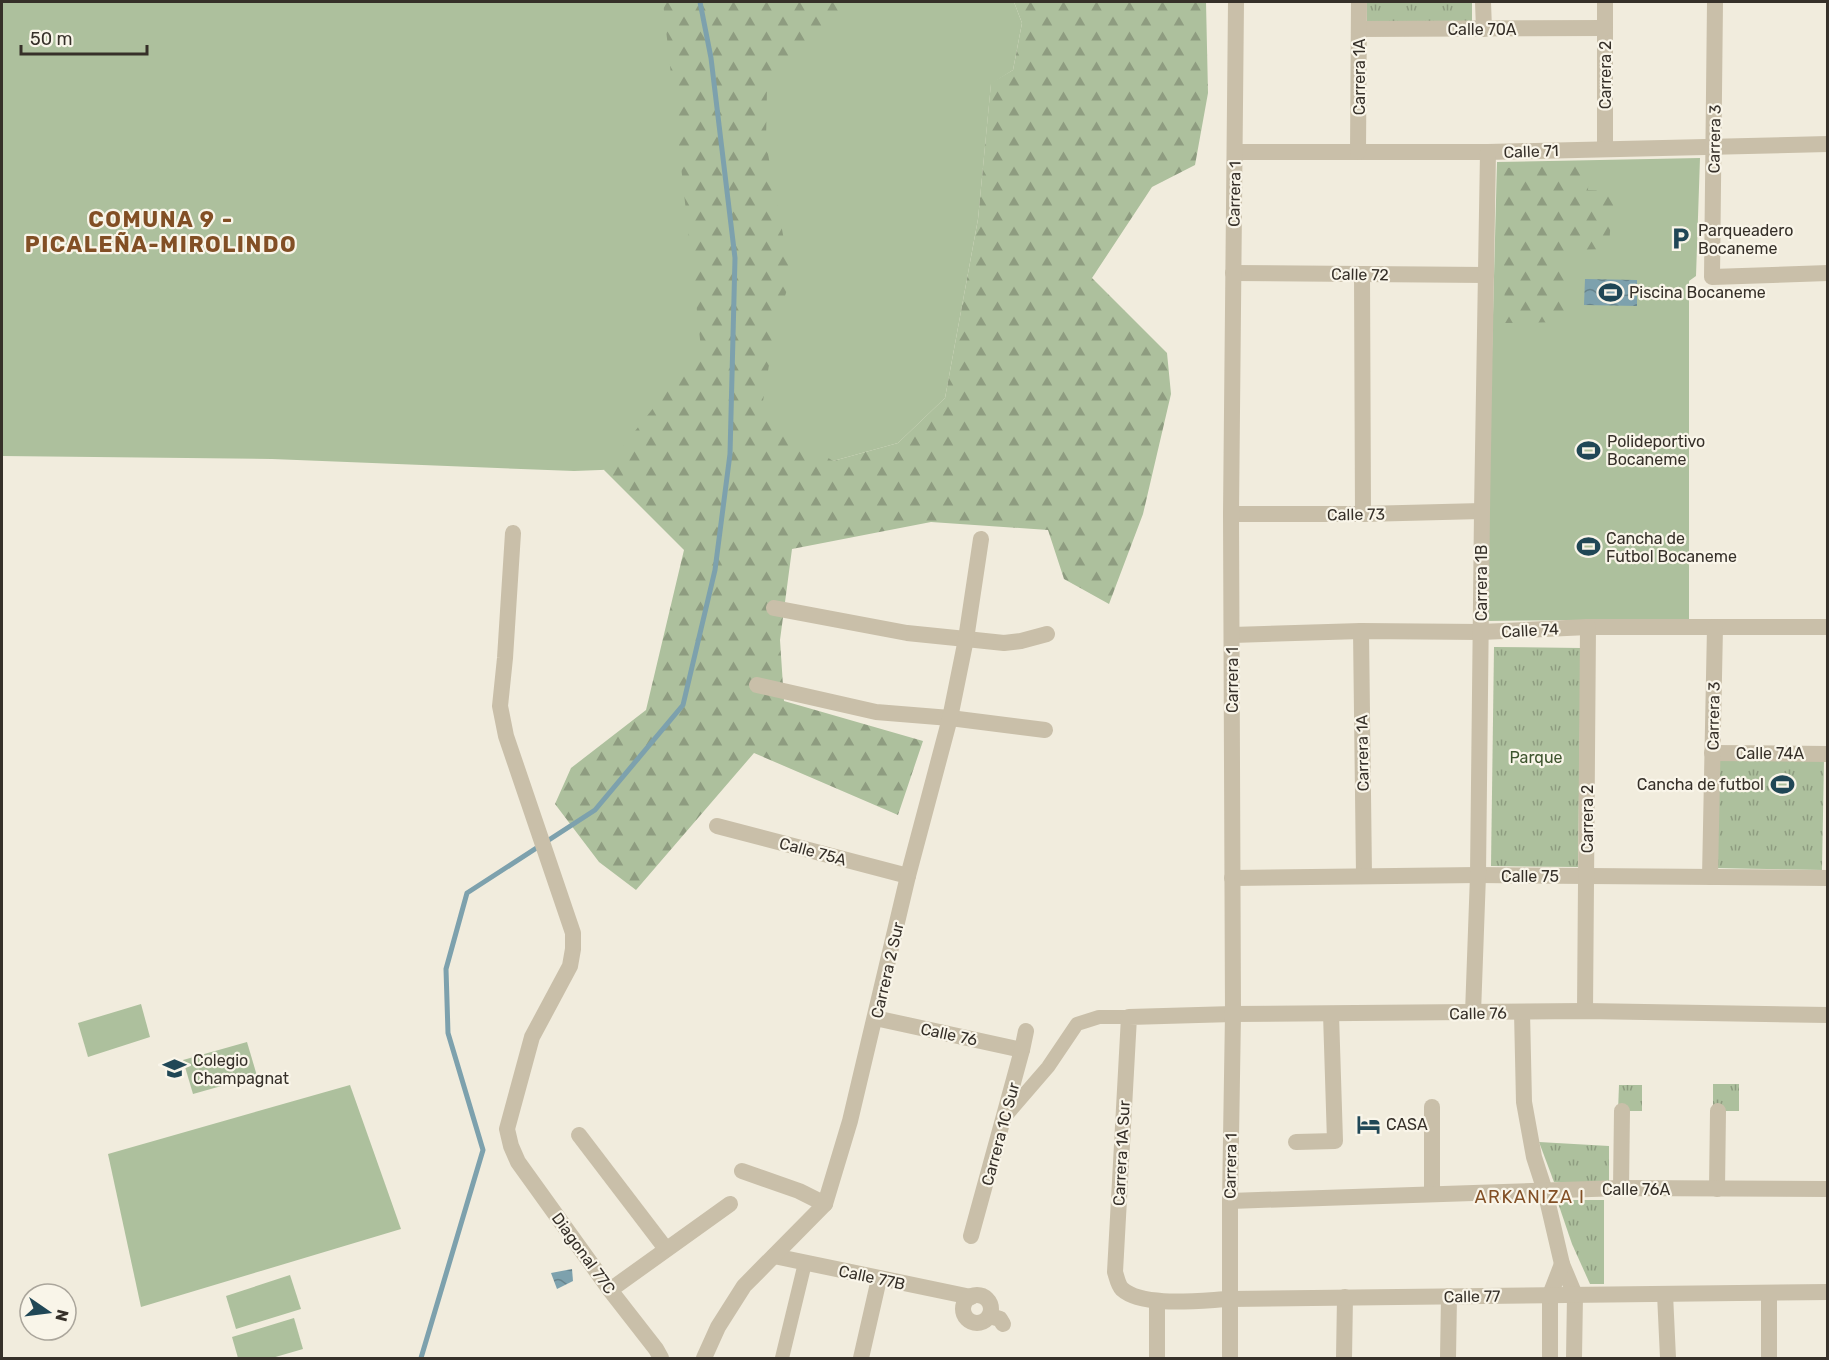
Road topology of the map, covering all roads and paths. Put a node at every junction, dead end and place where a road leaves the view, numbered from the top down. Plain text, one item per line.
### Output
1 (1236, 2) edge
2 (1359, 2) edge
3 (1484, 2) edge
4 (1605, 2) edge
5 (1715, 2) edge
6 (1605, 28) junction
7 (1359, 29) junction
8 (1484, 29) junction
9 (1827, 144) edge
10 (1714, 146) junction
11 (1605, 148) junction
12 (1235, 152) junction
13 (1358, 152) junction
14 (1488, 152) junction
15 (1233, 273) junction
16 (1827, 273) edge
17 (1362, 274) junction
18 (1486, 275) junction
19 (1482, 511) junction
20 (1231, 514) junction
21 (1363, 514) junction
22 (513, 533) dead end
23 (981, 540) dead end
24 (774, 608) dead end
25 (1588, 627) junction
26 (1715, 627) junction
27 (1827, 627) edge
28 (1361, 631) junction
29 (1481, 632) junction
30 (1047, 634) dead end
31 (1232, 635) junction
32 (966, 639) junction
33 (757, 685) dead end
34 (950, 718) junction
35 (1045, 730) dead end
36 (1712, 753) junction
37 (1827, 754) edge
38 (717, 826) dead end
39 (1364, 875) junction
40 (1478, 875) junction
41 (908, 876) junction
42 (1586, 876) junction
43 (1710, 877) junction
44 (1232, 878) junction
45 (1827, 878) edge
46 (1586, 1011) junction
47 (1522, 1012) junction
48 (1473, 1013) junction
49 (1233, 1014) junction
50 (1331, 1014) junction
51 (1827, 1015) edge
52 (1129, 1017) junction
53 (875, 1018) junction
54 (1026, 1031) dead end
55 (1022, 1050) junction
56 (1432, 1107) dead end
57 (1622, 1111) dead end
58 (1718, 1111) dead end
59 (1004, 1118) junction
60 (579, 1135) dead end
61 (1296, 1142) dead end
62 (742, 1170) dead end
63 (1621, 1188) junction
64 (1717, 1189) junction
65 (1827, 1189) edge
66 (1545, 1191) junction
67 (1432, 1194) junction
68 (1230, 1202) junction
69 (730, 1204) dead end
70 (825, 1204) junction
71 (971, 1236) dead end
72 (666, 1249) junction
73 (774, 1256) junction
74 (805, 1263) junction
75 (1562, 1264) junction
76 (879, 1279) junction
77 (1120, 1287) joint
78 (610, 1290) junction
79 (1827, 1292) edge
80 (1769, 1293) junction
81 (1665, 1294) junction
82 (1550, 1295) junction
83 (1575, 1295) junction
84 (1449, 1296) junction
85 (971, 1297) junction
86 (1345, 1297) junction
87 (1230, 1299) junction
88 (1157, 1301) junction
89 (661, 1359) edge
90 (704, 1359) edge
91 (782, 1359) edge
92 (861, 1359) edge
93 (1157, 1359) edge
94 (1230, 1359) edge
95 (1344, 1359) edge
96 (1448, 1359) edge
97 (1550, 1359) edge
98 (1574, 1359) edge
99 (1668, 1359) edge
100 (1769, 1359) edge

1 - 12 street, Carrera 1
2 - 7 street, Carrera 1A
3 - 8 street
4 - 6 street, Carrera 2
5 - 10 street, Carrera 3
6 - 8 street, Calle 70A
6 - 11 street, Carrera 2
7 - 8 street, Calle 70A
7 - 13 street, Carrera 1A
9 - 10 street, Calle 71
10 - 11 street, Calle 71
10 - 16 street, Carrera 3
11 - 14 street, Calle 71
12 - 13 street, Calle 71
12 - 15 street, Carrera 1
13 - 14 street, Calle 71
14 - 18 street, Carrera 1B
15 - 17 street, Calle 72
15 - 20 street, Carrera 1
17 - 18 street, Calle 72
17 - 21 street
18 - 19 street, Carrera 1B
19 - 21 street, Calle 73
19 - 29 street, Carrera 1B
20 - 21 street, Calle 73
20 - 31 street, Carrera 1
22 - 78 street, Diagonal 77C
23 - 32 street, Carrera 2 Sur
24 - 32 street
25 - 26 street, Calle 74
25 - 29 street, Calle 74
25 - 42 street, Carrera 2
26 - 27 street, Calle 74
26 - 36 street, Carrera 3
28 - 29 street, Calle 74
28 - 31 street, Calle 74
28 - 39 street, Carrera 1A
29 - 40 street, Carrera 1B
30 - 32 street
31 - 44 street, Carrera 1
32 - 34 street, Carrera 2 Sur
33 - 34 street
34 - 35 street
34 - 41 street, Carrera 2 Sur
36 - 37 street, Calle 74A
36 - 43 street, Carrera 3
38 - 41 street, Calle 75A
39 - 40 street, Calle 75
39 - 44 street, Calle 75
40 - 42 street, Calle 75
40 - 48 street, Carrera 1B
41 - 53 street, Carrera 2 Sur
42 - 43 street, Calle 75
42 - 46 street, Carrera 2
43 - 45 street, Calle 75
44 - 49 street, Carrera 1
46 - 47 street, Calle 76
46 - 51 street, Calle 76
47 - 48 street, Calle 76
47 - 66 street
48 - 50 street, Calle 76
49 - 50 street, Calle 76
49 - 52 street, Calle 76
49 - 68 street, Carrera 1
50 - 61 street
52 - 59 street
52 - 77 street, Carrera 1A Sur
53 - 55 street, Calle 76
53 - 70 street, Carrera 2 Sur
54 - 55 street, Carrera 1C Sur
55 - 59 street, Carrera 1C Sur
56 - 67 street
57 - 63 street
58 - 64 street
59 - 71 street, Carrera 1C Sur
60 - 72 street
62 - 70 street
63 - 64 street, Calle 76A
63 - 66 street, Calle 76A
64 - 65 street, Calle 76A
66 - 67 street, Calle 76A
66 - 75 street
67 - 68 street, Calle 76A
68 - 87 street, Carrera 1
69 - 72 street
70 - 73 street, Carrera 2 Sur
72 - 78 street
73 - 74 street, Calle 77B
73 - 90 street, Carrera 2 Sur
74 - 76 street, Calle 77B
74 - 91 street
75 - 82 street
75 - 83 street
76 - 85 street, Calle 77B
76 - 92 street
77 - 88 street, Calle 77
78 - 89 street, Diagonal 77C
79 - 80 street, Calle 77
80 - 81 street, Calle 77
80 - 100 street
81 - 83 street, Calle 77
81 - 99 street
82 - 83 street, Calle 77
82 - 84 street, Calle 77
82 - 97 street
83 - 98 street
84 - 86 street, Calle 77
84 - 96 street
85 - 85 street
86 - 87 street, Calle 77
86 - 95 street
87 - 88 street, Calle 77
87 - 94 street, Carrera 1
88 - 93 street

